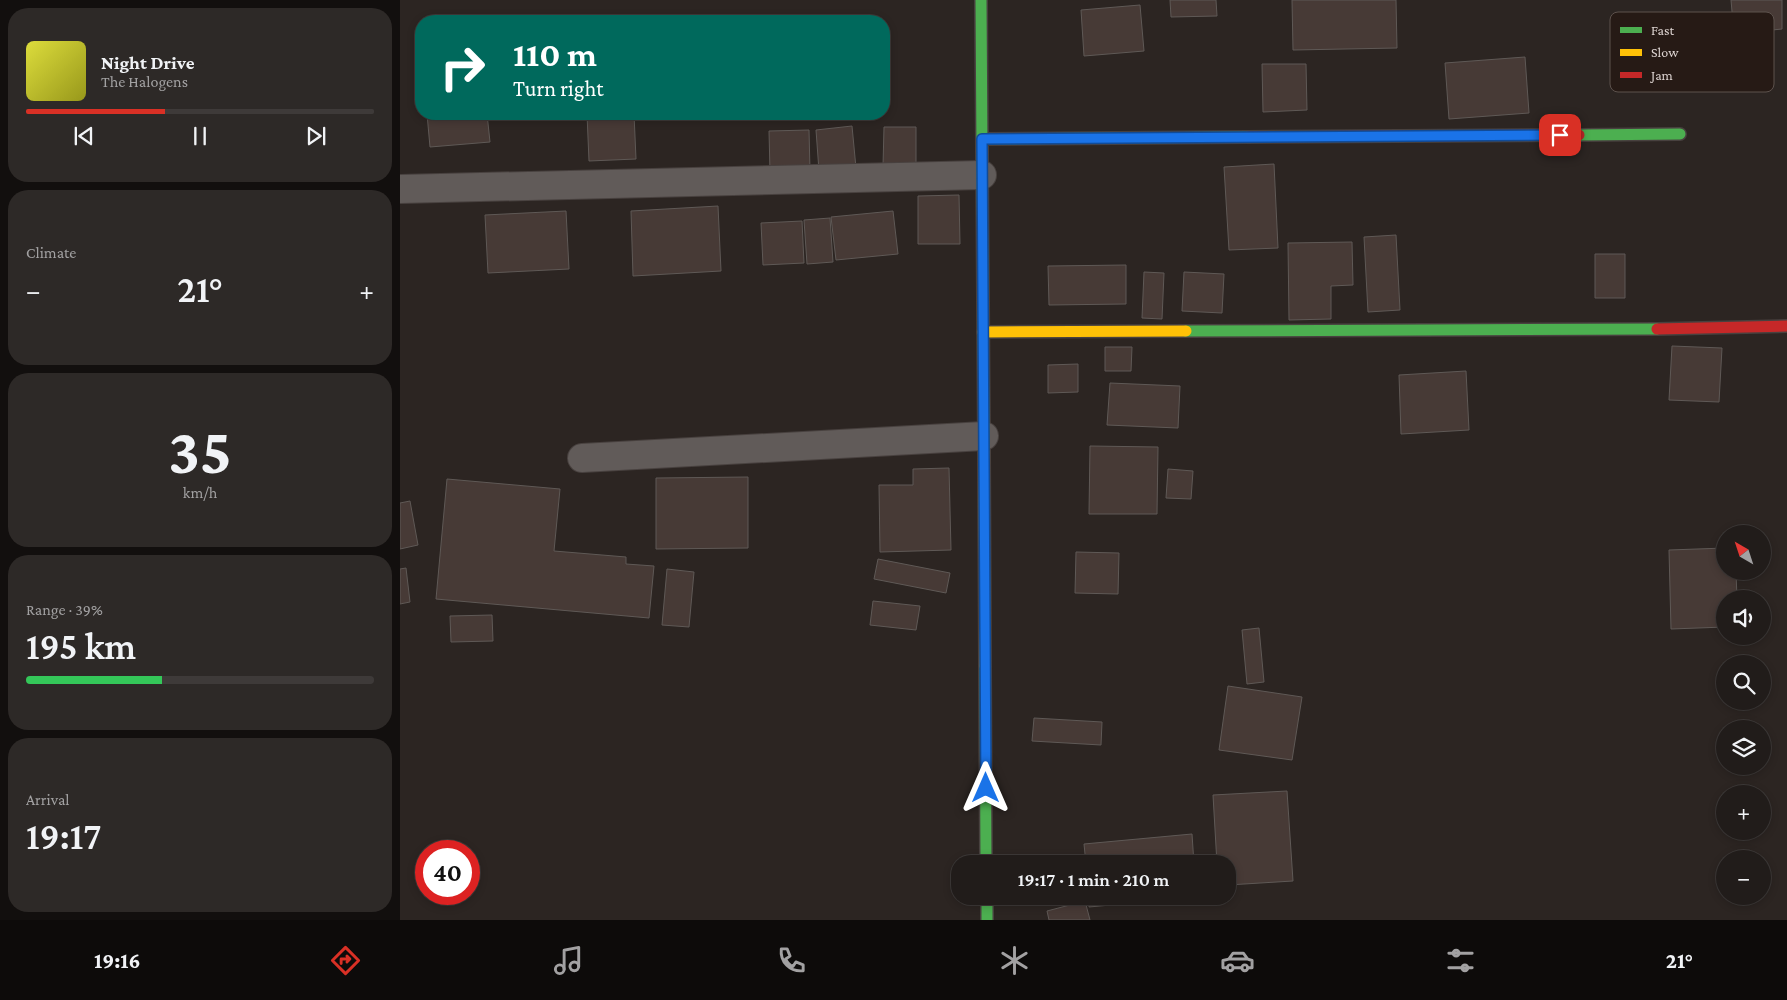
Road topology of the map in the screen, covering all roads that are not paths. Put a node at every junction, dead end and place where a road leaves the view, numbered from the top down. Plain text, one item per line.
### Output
1 (981, 0) edge
2 (1680, 134) dead end
3 (982, 139) junction
4 (982, 175) junction
5 (400, 189) edge
6 (1787, 326) edge
7 (983, 332) junction
8 (984, 436) junction
9 (582, 458) dead end
10 (986, 855) edge
11 (987, 905) edge
12 (987, 920) edge

1 - 3 street
2 - 3 street
3 - 4 street
4 - 5 street
4 - 7 street
6 - 7 street
7 - 8 street
8 - 9 street
8 - 10 street
11 - 12 street

